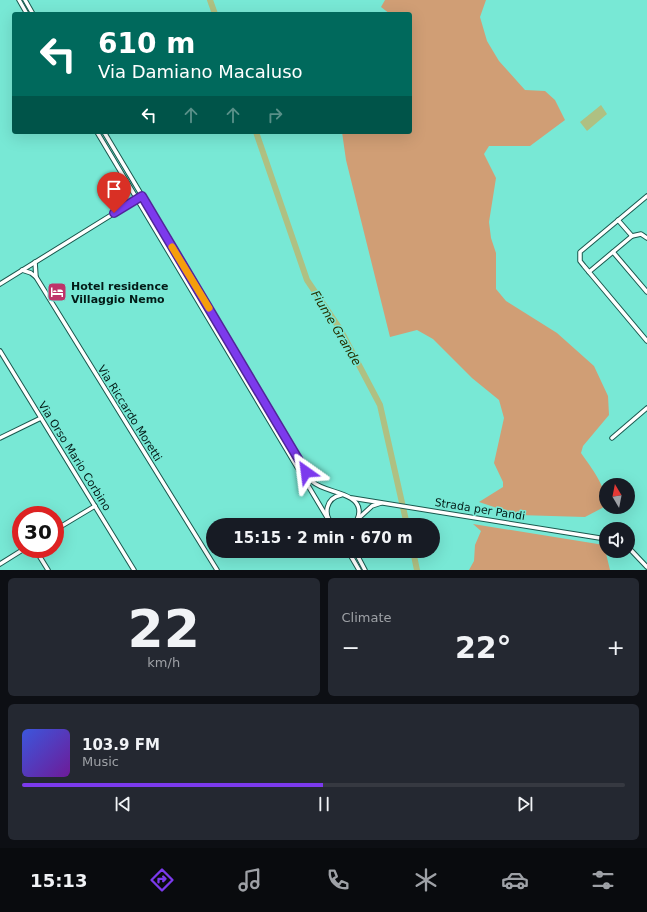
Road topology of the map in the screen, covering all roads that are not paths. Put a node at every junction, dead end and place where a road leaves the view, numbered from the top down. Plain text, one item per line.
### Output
1 (18, 0) edge
2 (25, 0) edge
3 (26, 12) edge
4 (32, 12) edge
5 (98, 134) edge
6 (105, 134) edge
7 (142, 196) junction
8 (647, 196) edge
9 (137, 199) junction
10 (618, 220) junction
11 (632, 236) junction
12 (647, 238) edge
13 (613, 252) junction
14 (35, 262) junction
15 (22, 270) junction
16 (589, 272) junction
17 (36, 277) junction
18 (0, 284) edge
19 (647, 292) edge
20 (647, 341) edge
21 (0, 351) edge
22 (647, 408) edge
23 (41, 418) junction
24 (0, 438) edge
25 (612, 438) dead end
26 (342, 495) junction
27 (351, 497) junction
28 (384, 503) junction
29 (95, 506) junction
30 (328, 518) edge
31 (329, 518) edge
32 (357, 518) edge
33 (359, 518) edge
34 (64, 525) edge
35 (599, 538) edge
36 (635, 554) edge
37 (12, 556) edge
38 (41, 558) edge
39 (352, 558) edge
40 (359, 558) edge
41 (0, 564) edge
42 (647, 567) edge
43 (48, 570) edge
44 (134, 570) edge
45 (217, 570) edge
46 (359, 570) edge
47 (365, 570) edge

1 - 3 street
2 - 4 street
5 - 9 street
6 - 7 street, Strada per Pandi
7 - 9 street
7 - 26 street, Strada per Pandi
8 - 10 street
9 - 14 street
9 - 30 street
10 - 11 street
10 - 16 street
11 - 12 street
11 - 13 street
13 - 16 street
13 - 19 street
14 - 15 street
14 - 17 street, Via Riccardo Moretti
15 - 17 street
15 - 18 street
16 - 20 street
17 - 45 street, Via Riccardo Moretti
21 - 23 street, Via Orso Mario Corbino
22 - 25 street
23 - 24 street
23 - 29 street, Via Orso Mario Corbino
26 - 27 street, Strada per Pandi
26 - 31 street
27 - 28 street, Strada per Pandi
27 - 32 street
28 - 33 street
28 - 35 street, Strada per Pandi
29 - 34 street
29 - 44 street, Via Orso Mario Corbino
36 - 42 street
37 - 41 street
38 - 43 street
39 - 46 street
40 - 47 street

